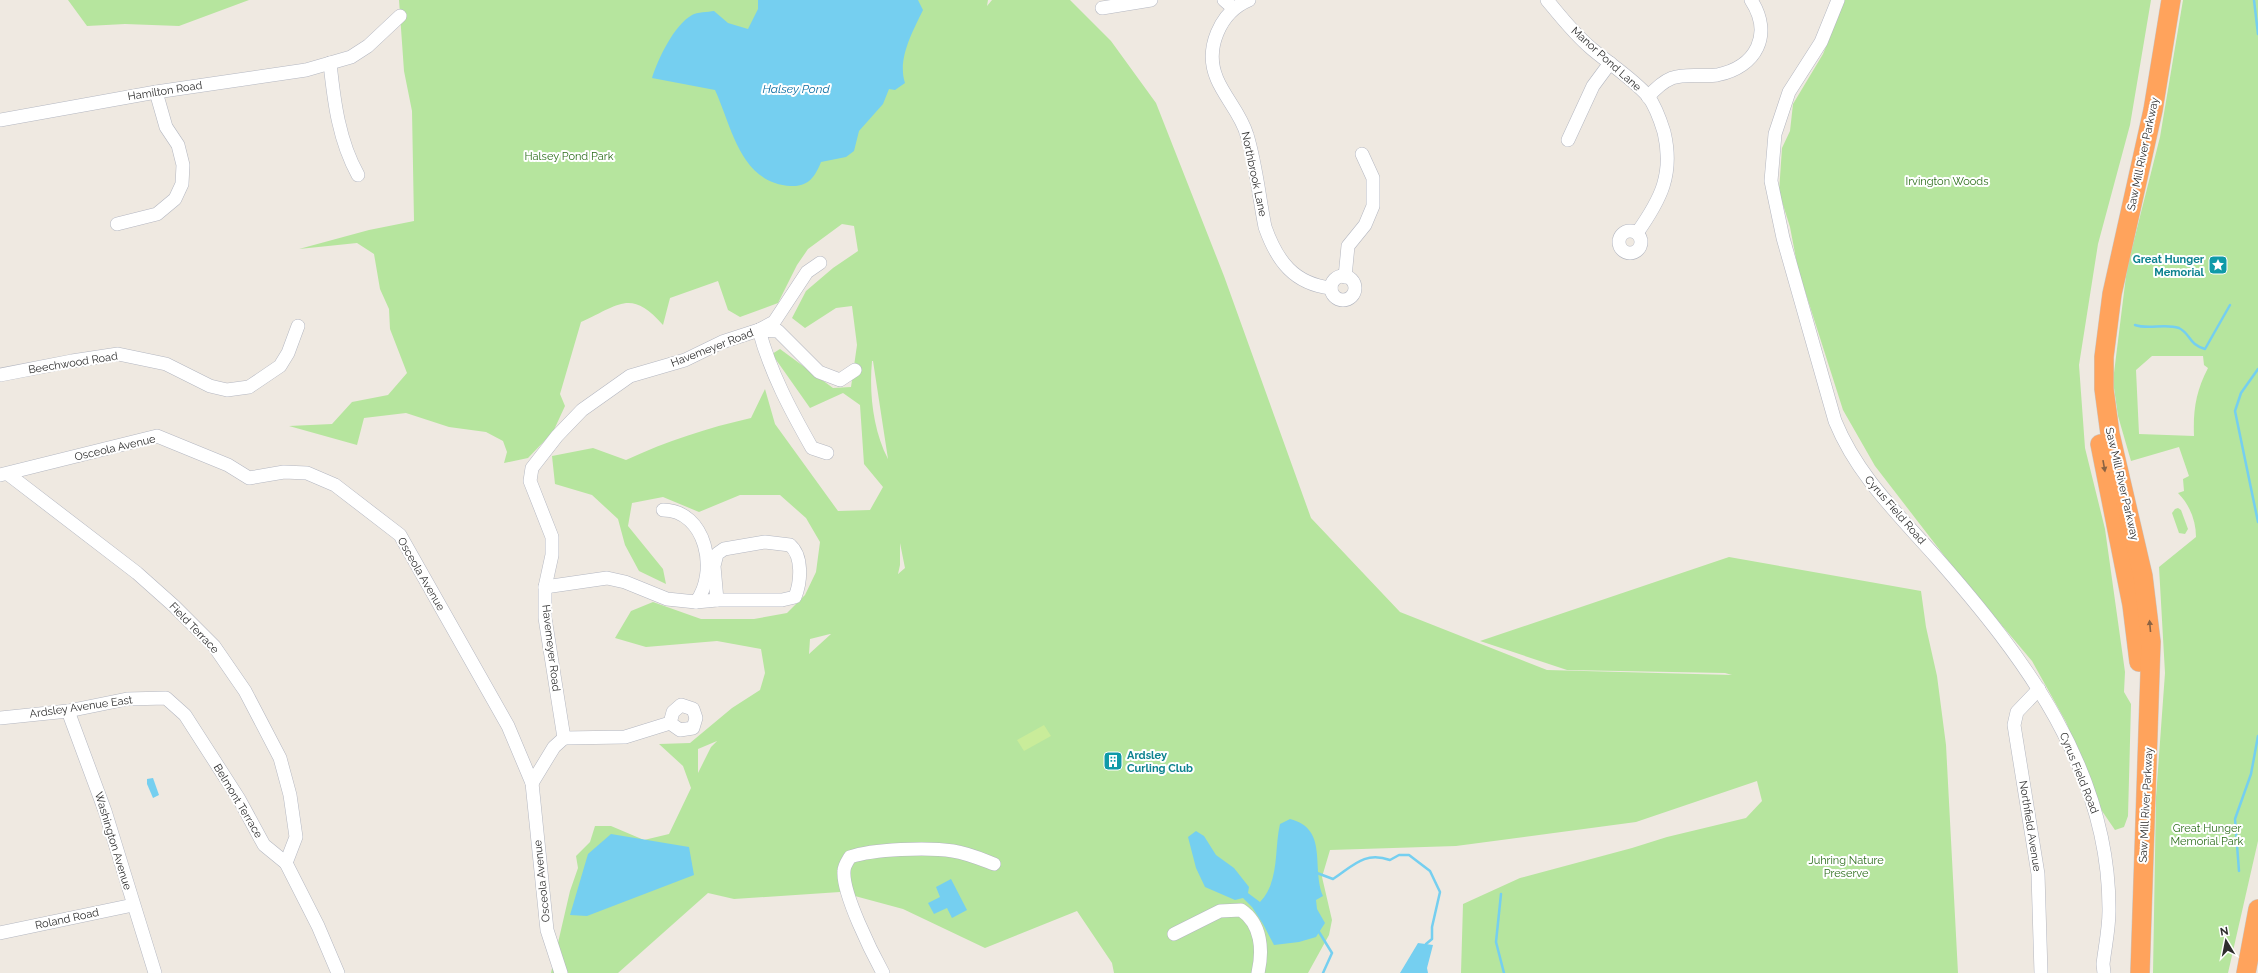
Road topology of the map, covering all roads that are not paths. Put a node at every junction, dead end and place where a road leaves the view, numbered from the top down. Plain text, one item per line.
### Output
1 (1151, 0) edge
2 (1249, 0) edge
3 (1547, 0) edge
4 (1751, 0) edge
5 (1838, 0) edge
6 (2161, 0) edge
7 (2171, 0) edge
8 (1229, 4) edge
9 (1102, 8) dead end
10 (400, 16) dead end
11 (330, 63) junction
12 (1610, 63) junction
13 (156, 92) junction
14 (1648, 97) junction
15 (0, 120) edge
16 (1568, 140) dead end
17 (1362, 154) dead end
18 (358, 175) dead end
19 (117, 224) dead end
20 (1637, 233) dead end
21 (820, 263) dead end
22 (1346, 277) junction
23 (1331, 288) junction
24 (298, 326) dead end
25 (759, 330) junction
26 (855, 370) dead end
27 (0, 375) edge
28 (827, 453) dead end
29 (4, 474) edge
30 (663, 510) dead end
31 (545, 587) junction
32 (717, 600) junction
33 (696, 602) junction
34 (2039, 689) junction
35 (68, 711) junction
36 (0, 718) edge
37 (670, 722) dead end
38 (196, 731) joint
39 (564, 738) junction
40 (532, 783) junction
41 (286, 863) junction
42 (994, 864) dead end
43 (133, 905) junction
44 (2258, 909) edge
45 (0, 934) edge
46 (1174, 934) dead end
47 (155, 973) edge
48 (338, 973) edge
49 (561, 973) edge
50 (883, 973) edge
51 (1258, 973) edge
52 (2041, 973) edge
53 (2104, 973) edge
54 (2130, 973) edge
55 (2140, 973) edge
56 (2246, 973) edge

1 - 9 street
2 - 8 street, Northbrook Lane
3 - 12 street, Manor Pond Lane
4 - 14 street
5 - 34 street, Cyrus Field Road
6 -> 54 highway, Saw Mill River Parkway
55 -> 7 highway, Saw Mill River Parkway
8 - 23 street, Northbrook Lane
10 - 11 street, Hamilton Road
11 - 13 street, Hamilton Road
11 - 18 street
12 - 14 street, Manor Pond Lane
12 - 16 street
13 - 15 street, Hamilton Road
13 - 19 street
14 - 20 street, Manor Pond Lane
17 - 22 street
21 - 25 street
22 - 23 street
22 - 23 street
24 - 27 street, Beechwood Road
25 - 26 street
25 - 28 street
25 - 31 street, Havemeyer Road
29 - 40 street, Osceola Avenue
29 - 41 street, Field Terrace
30 - 33 street
31 - 33 street
31 - 39 street, Havemeyer Road
32 - 32 street
32 - 33 street
34 - 52 street, Northfield Avenue
34 - 53 street, Cyrus Field Road
35 - 36 street, Ardsley Avenue East
35 - 38 street, Ardsley Avenue East
35 - 43 street, Washington Avenue
37 - 39 street
38 - 41 street, Belmont Terrace
39 - 40 street
40 - 49 street, Osceola Avenue
41 - 48 street, Belmont Terrace
42 - 50 street
43 - 45 street, Roland Road
43 - 47 street, Washington Avenue
44 - 56 highway
46 - 51 street

